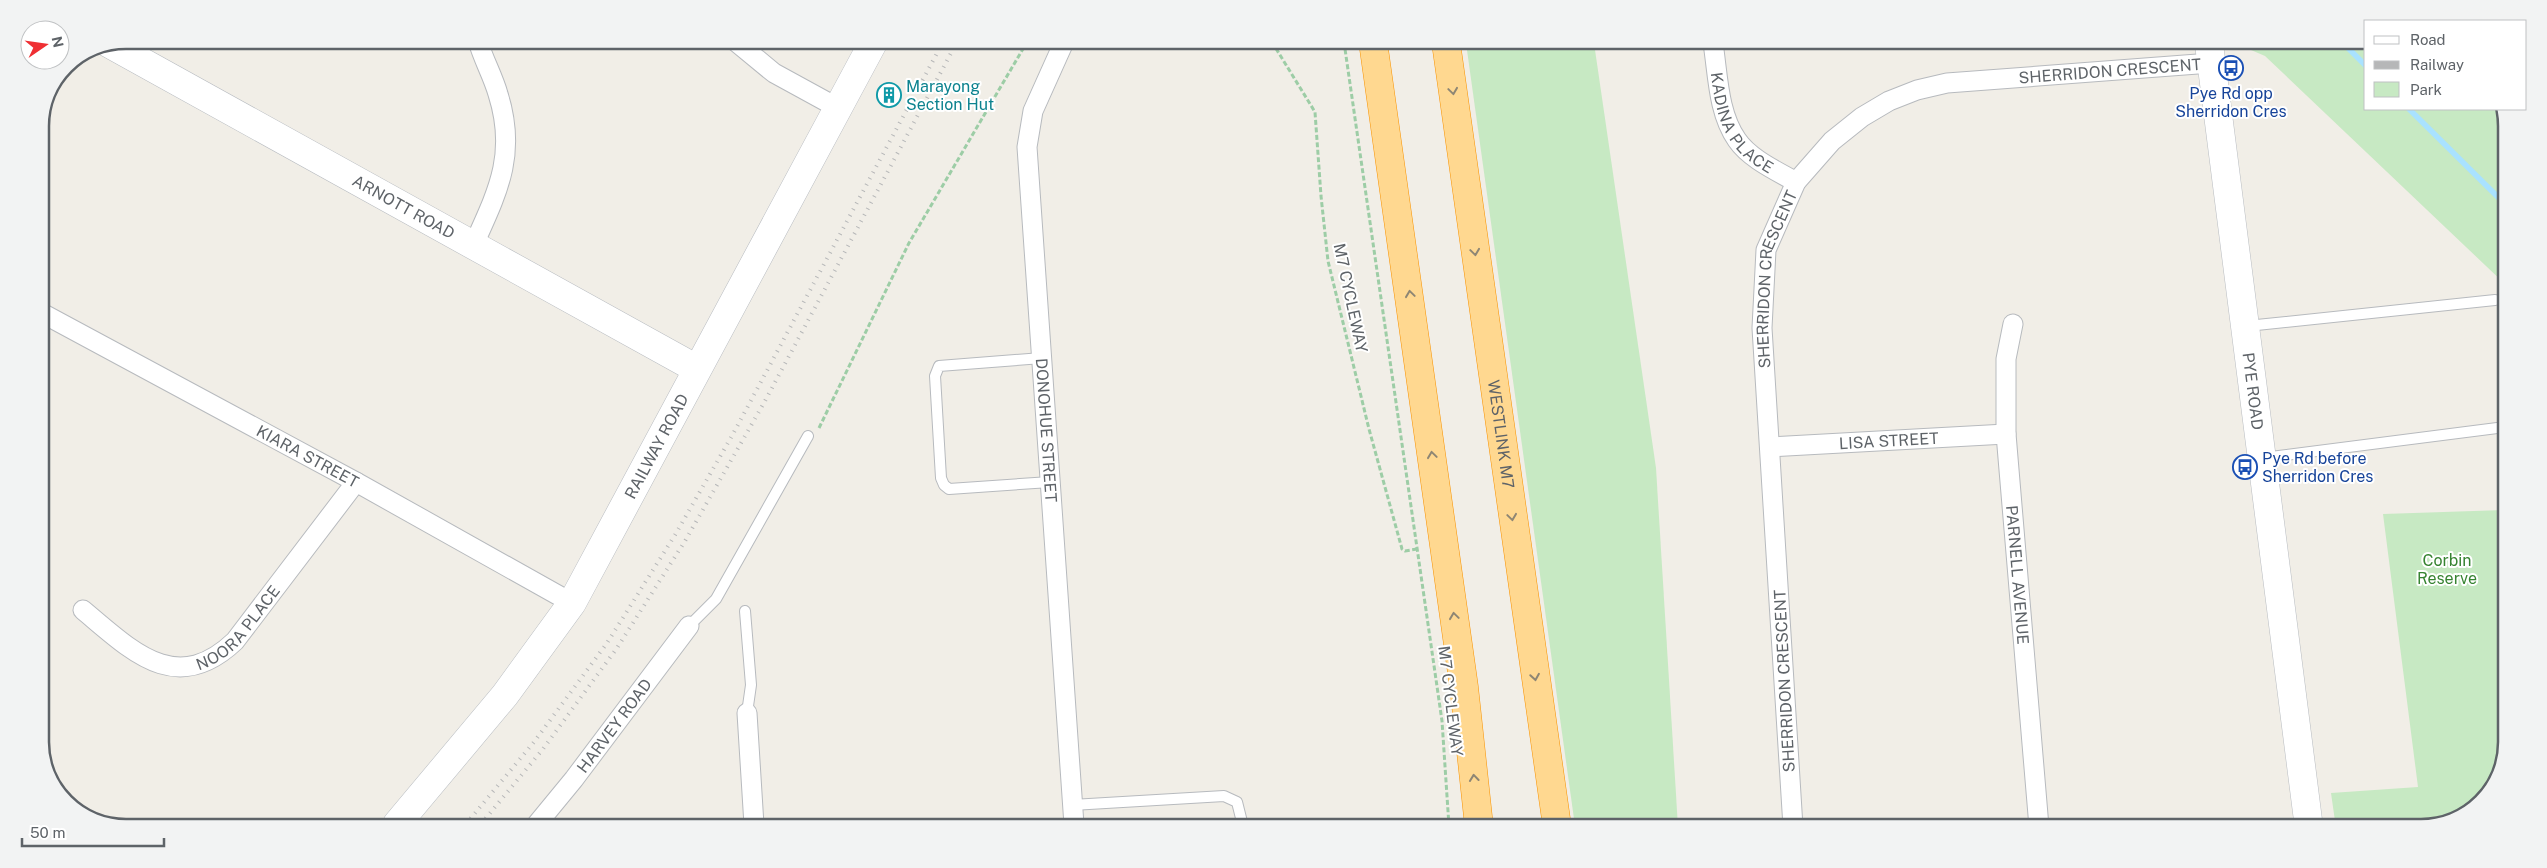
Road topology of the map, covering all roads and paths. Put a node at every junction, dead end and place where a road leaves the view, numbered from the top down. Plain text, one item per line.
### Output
1 (120, 49) edge
2 (481, 49) edge
3 (745, 49) edge
4 (870, 49) edge
5 (1023, 49) edge
6 (1061, 49) edge
7 (1276, 49) edge
8 (1345, 49) edge
9 (1374, 49) edge
10 (1447, 49) edge
11 (1714, 49) edge
12 (2210, 54) edge
13 (838, 108) junction
14 (1796, 182) junction
15 (474, 244) junction
16 (2495, 300) dead end
17 (49, 317) edge
18 (2013, 324) dead end
19 (2245, 326) junction
20 (1042, 358) junction
21 (697, 369) junction
22 (2498, 428) edge
23 (819, 431) dead end
24 (2006, 434) junction
25 (808, 436) dead end
26 (1770, 447) junction
27 (2262, 458) junction
28 (356, 482) junction
29 (1050, 482) junction
30 (1417, 550) junction
31 (572, 603) junction
32 (83, 610) dead end
33 (745, 611) dead end
34 (689, 626) joint
35 (747, 713) joint
36 (1072, 806) junction
37 (401, 819) edge
38 (541, 819) edge
39 (754, 819) edge
40 (1073, 819) edge
41 (1242, 819) edge
42 (1449, 819) edge
43 (1478, 819) edge
44 (1556, 819) edge
45 (1793, 819) edge
46 (2038, 819) edge
47 (2308, 819) edge

1 - 15 street, ARNOTT ROAD
2 - 15 street
3 - 13 street
4 - 13 street, RAILWAY ROAD
5 - 23 path
6 - 20 street, DONOHUE STREET
7 - 30 path, M7 CYCLEWAY
8 - 30 path, M7 CYCLEWAY
43 -> 9 highway
10 -> 44 highway, WESTLINK M7
11 - 14 street, KADINA PLACE
12 - 14 street, SHERRIDON CRESCENT
12 - 19 street, PYE ROAD
13 - 21 street, RAILWAY ROAD
14 - 26 street, SHERRIDON CRESCENT
15 - 21 street, ARNOTT ROAD
16 - 19 lane
17 - 28 street, KIARA STREET
18 - 24 street, PARNELL AVENUE
19 - 27 street, PYE ROAD
20 - 29 street, DONOHUE STREET
20 - 29 lane
21 - 31 street, RAILWAY ROAD
22 - 27 lane
24 - 26 street, LISA STREET
24 - 46 street, PARNELL AVENUE
25 - 34 lane
26 - 45 street, SHERRIDON CRESCENT
27 - 47 street, PYE ROAD
28 - 31 street, KIARA STREET
28 - 32 street, NOORA PLACE
29 - 36 street, DONOHUE STREET
30 - 42 path, M7 CYCLEWAY
31 - 37 street, RAILWAY ROAD
33 - 35 lane
34 - 38 street, HARVEY ROAD
35 - 39 street
36 - 40 street, DONOHUE STREET
36 - 41 lane

